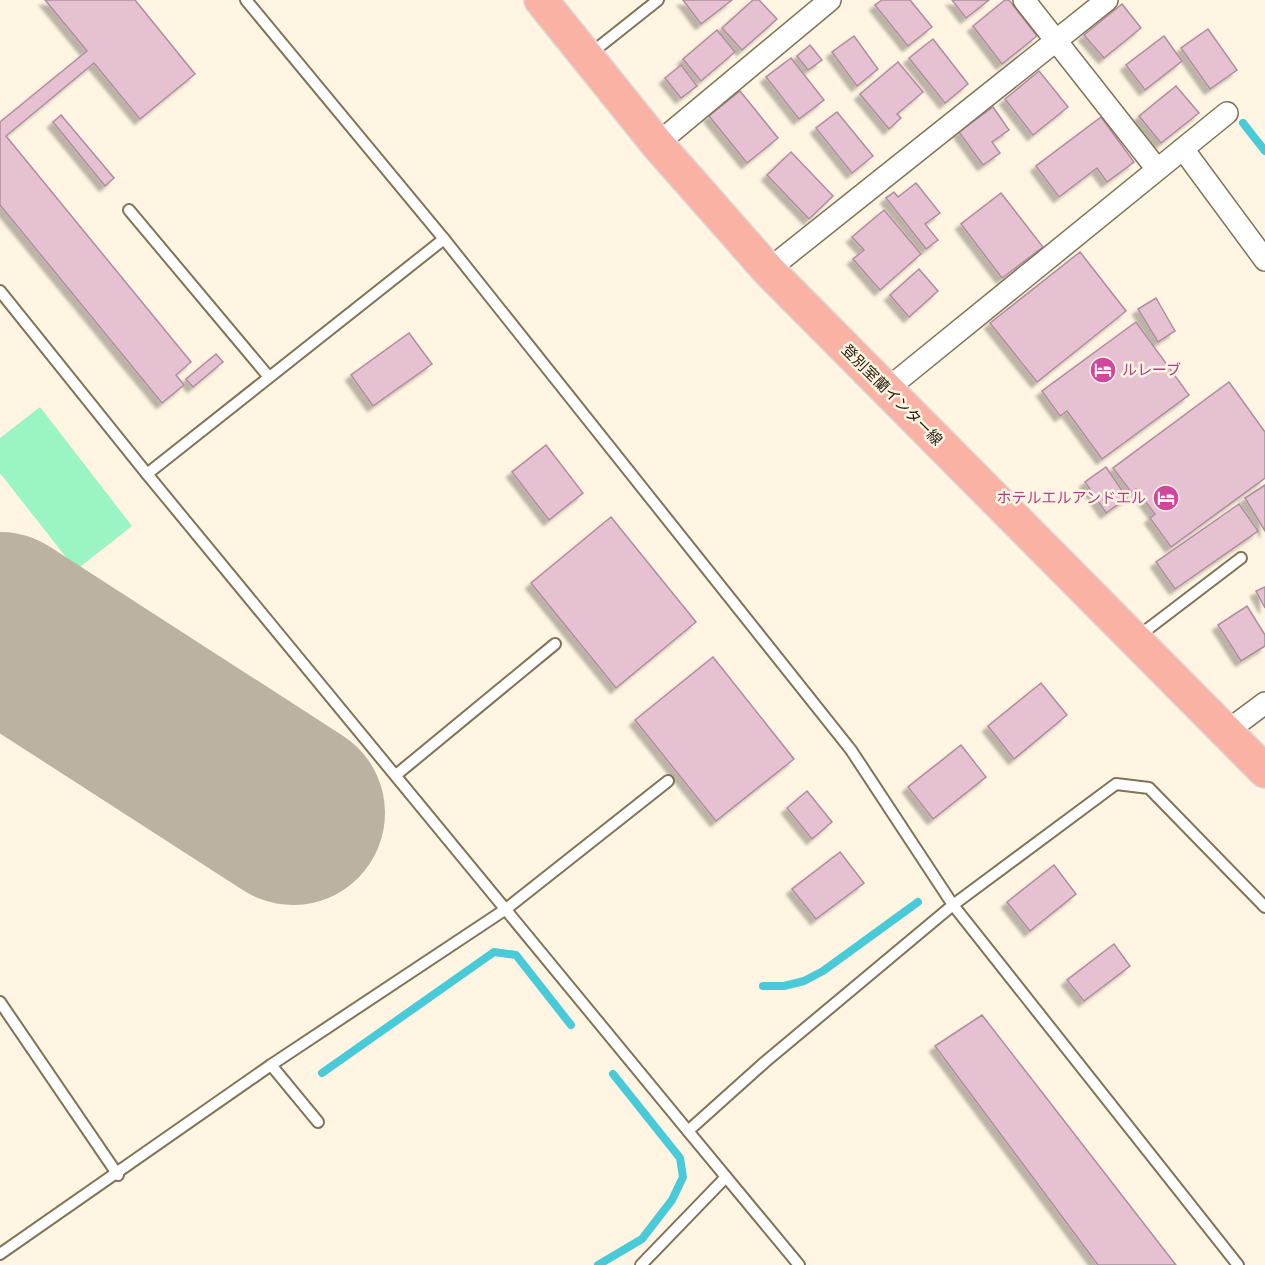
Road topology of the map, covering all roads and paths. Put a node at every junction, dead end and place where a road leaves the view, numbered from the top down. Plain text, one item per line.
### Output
1 (246, 0) edge
2 (541, 0) edge
3 (658, 0) edge
4 (830, 0) edge
5 (1024, 0) edge
6 (1107, 0) edge
7 (1056, 41) junction
8 (587, 57) junction
9 (1227, 113) dead end
10 (657, 144) junction
11 (1183, 148) junction
12 (1157, 169) junction
13 (129, 210) dead end
14 (444, 239) junction
15 (1265, 260) edge
16 (768, 270) junction
17 (0, 291) edge
18 (269, 377) junction
19 (886, 390) junction
20 (147, 474) junction
21 (1241, 558) dead end
22 (1134, 639) junction
23 (555, 644) dead end
24 (1265, 703) edge
25 (1226, 732) junction
26 (1265, 771) edge
27 (396, 775) junction
28 (668, 781) dead end
29 (953, 905) junction
30 (1265, 907) edge
31 (506, 909) junction
32 (0, 1002) edge
33 (271, 1065) junction
34 (318, 1122) dead end
35 (688, 1131) junction
36 (118, 1175) junction
37 (726, 1177) junction
38 (0, 1254) edge
39 (641, 1265) edge
40 (799, 1265) edge
41 (1238, 1265) edge

1 - 14 lane
2 - 8 main road, 登別室蘭インター線
3 - 8 lane
4 - 10 street
5 - 7 street
6 - 7 street
7 - 12 street
7 - 16 street
8 - 10 main road, 登別室蘭インター線
9 - 11 street
10 - 16 main road, 登別室蘭インター線
11 - 12 street
11 - 15 street
12 - 19 street
13 - 18 lane
14 - 18 lane
14 - 29 lane
16 - 19 main road, 登別室蘭インター線
17 - 20 lane
18 - 20 lane
19 - 22 main road, 登別室蘭インター線
20 - 27 lane
21 - 22 lane
22 - 25 main road, 登別室蘭インター線
23 - 27 lane
24 - 25 street
25 - 26 main road, 登別室蘭インター線
27 - 31 lane
28 - 31 lane
29 - 30 lane
29 - 35 lane
29 - 41 lane
31 - 33 lane
31 - 35 lane
32 - 36 lane
33 - 34 lane
33 - 36 lane
35 - 37 lane
36 - 38 lane
37 - 39 lane
37 - 40 lane

